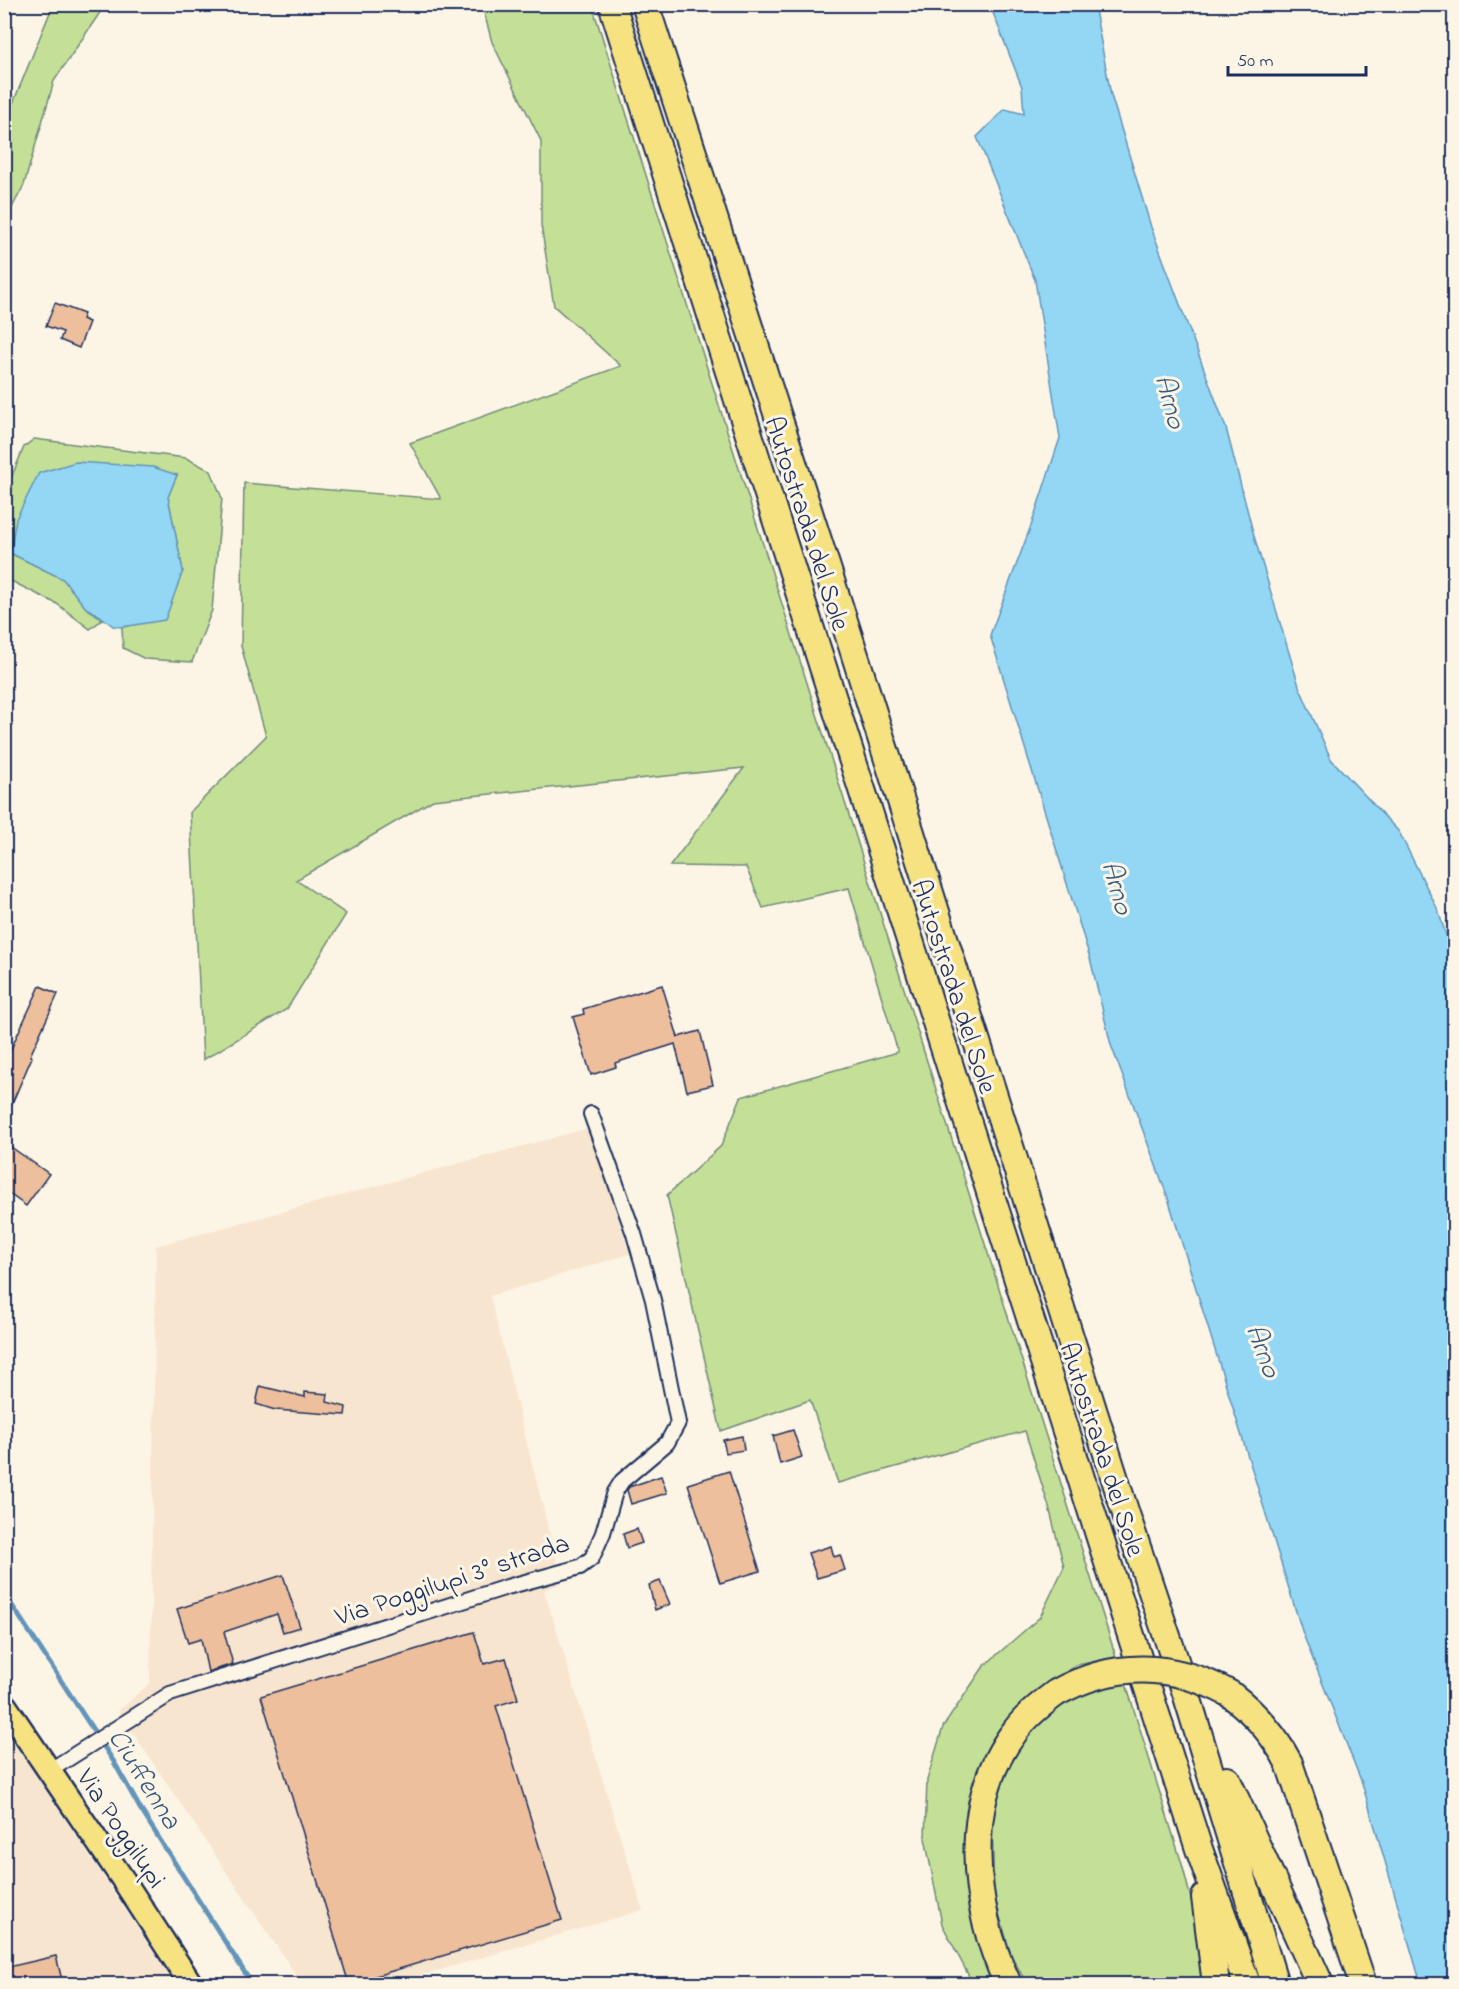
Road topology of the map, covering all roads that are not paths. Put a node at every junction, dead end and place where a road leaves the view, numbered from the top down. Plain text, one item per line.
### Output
1 (612, 4) edge
2 (645, 4) edge
3 (591, 1114) dead end
4 (1186, 1693) junction
5 (4, 1704) edge
6 (57, 1766) junction
7 (1200, 1849) junction
8 (191, 1984) edge
9 (1008, 1984) edge
10 (1216, 1984) edge
11 (1247, 1984) edge
12 (1275, 1984) edge
13 (1320, 1984) edge
14 (1363, 1984) edge

1 - 7 highway, Autostrada del Sole
2 - 4 highway, Autostrada del Sole
3 - 6 street, Via Poggilupi 3° strada
4 - 12 highway, Autostrada del Sole
4 - 13 highway
5 - 6 main road, Via Poggilupi
6 - 8 main road, Via Poggilupi
7 - 10 highway
7 - 11 highway, Autostrada del Sole
9 - 14 highway, bridge

